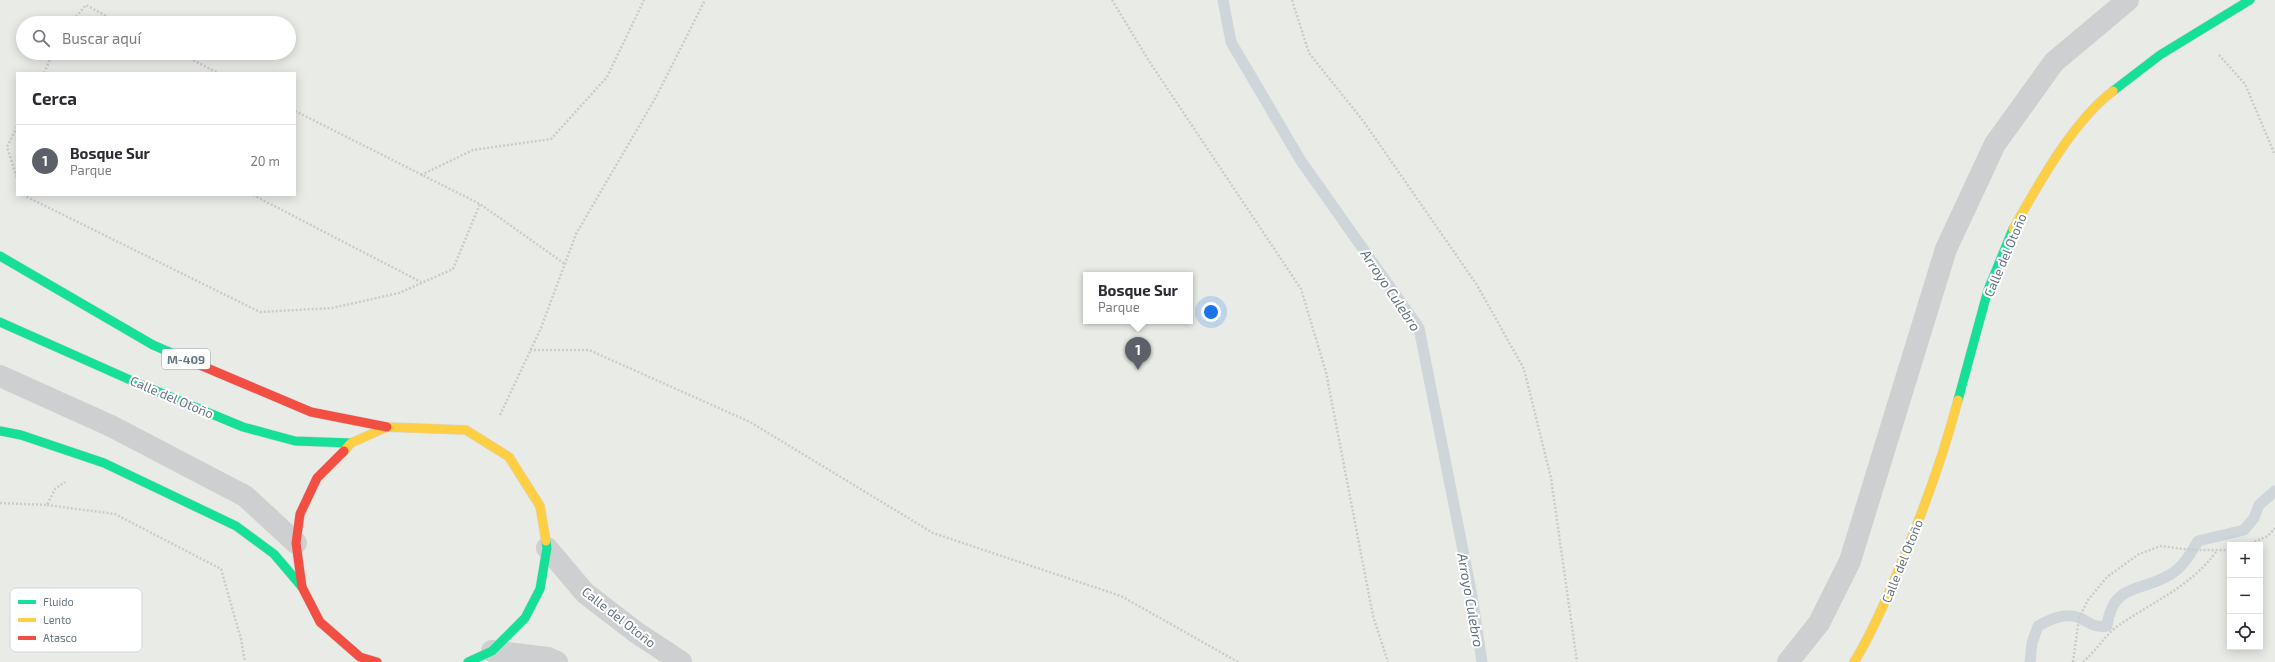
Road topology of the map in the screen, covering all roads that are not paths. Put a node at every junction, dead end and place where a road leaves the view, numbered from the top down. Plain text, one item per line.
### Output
1 (2128, 0) edge
2 (2250, 0) edge
3 (0, 256) edge
4 (0, 322) edge
5 (0, 376) edge
6 (387, 427) junction
7 (0, 431) edge
8 (351, 443) junction
9 (296, 542) junction
10 (547, 548) junction
11 (302, 587) junction
12 (492, 650) junction
13 (377, 662) edge
14 (468, 662) edge
15 (558, 662) edge
16 (681, 662) edge
17 (1788, 662) edge
18 (1854, 662) edge

1 - 17 street
2 - 18 main road, Calle del Otoño
3 - 6 main road, M-409
4 - 8 main road, Calle del Otoño
5 - 9 street
6 - 8 main road
6 - 10 main road
7 - 11 main road
8 - 9 main road
9 - 11 main road
10 - 12 main road
10 - 16 street, Calle del Otoño
11 - 13 main road
12 - 14 main road
12 - 15 street

